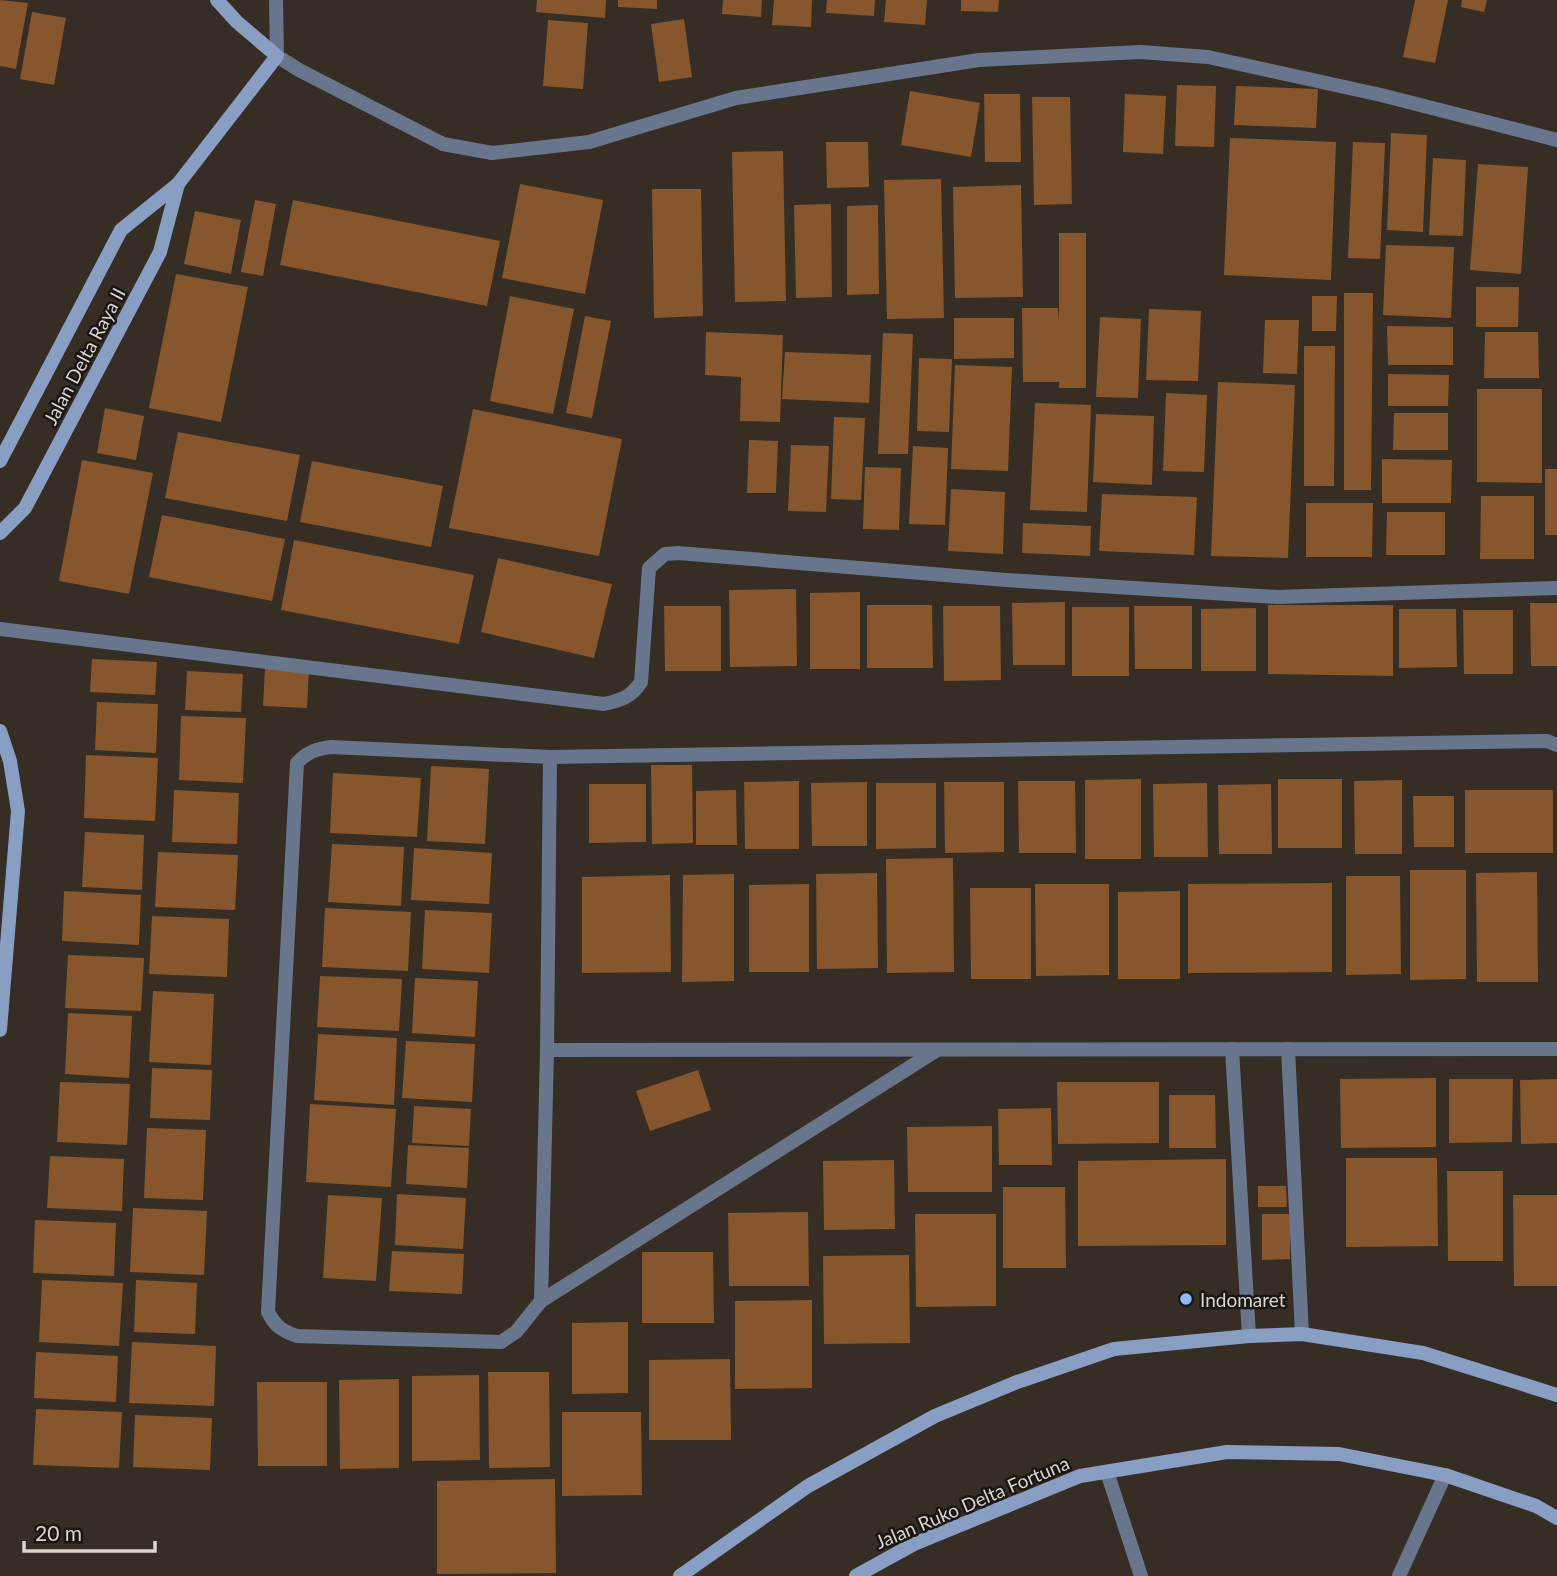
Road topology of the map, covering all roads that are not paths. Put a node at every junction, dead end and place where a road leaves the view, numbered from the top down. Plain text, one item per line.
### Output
1 (217, 0) edge
2 (276, 0) edge
3 (276, 56) junction
4 (1557, 140) edge
5 (178, 184) junction
6 (0, 461) edge
7 (0, 533) edge
8 (1557, 588) edge
9 (0, 629) edge
10 (0, 731) edge
11 (1557, 745) edge
12 (550, 757) junction
13 (0, 1030) edge
14 (937, 1049) junction
15 (1232, 1049) junction
16 (1289, 1049) junction
17 (1557, 1049) edge
18 (547, 1050) junction
19 (541, 1301) junction
20 (1302, 1334) junction
21 (1249, 1336) junction
22 (1557, 1395) edge
23 (1107, 1472) junction
24 (1445, 1475) junction
25 (1557, 1518) edge
26 (680, 1576) edge
27 (856, 1576) edge
28 (1141, 1576) edge
29 (1399, 1576) edge

1 - 3 street
2 - 3 street
3 - 4 street
3 - 5 street, Jalan Delta Raya II
5 - 6 street, Jalan Delta Raya II
5 - 7 street, Jalan Delta Raya II
8 - 9 street
10 - 13 street
11 - 12 street
12 - 18 street
12 - 19 street
14 - 15 street
14 - 18 street
14 - 19 street
15 - 16 street
15 - 21 street
16 - 17 street
16 - 20 street
18 - 19 street
20 - 21 street
20 - 22 street
21 - 26 street
23 - 24 street, Jalan Ruko Delta Fortuna
23 - 27 street, Jalan Ruko Delta Fortuna
23 - 28 street
24 - 25 street, Jalan Ruko Delta Fortuna
24 - 29 street

